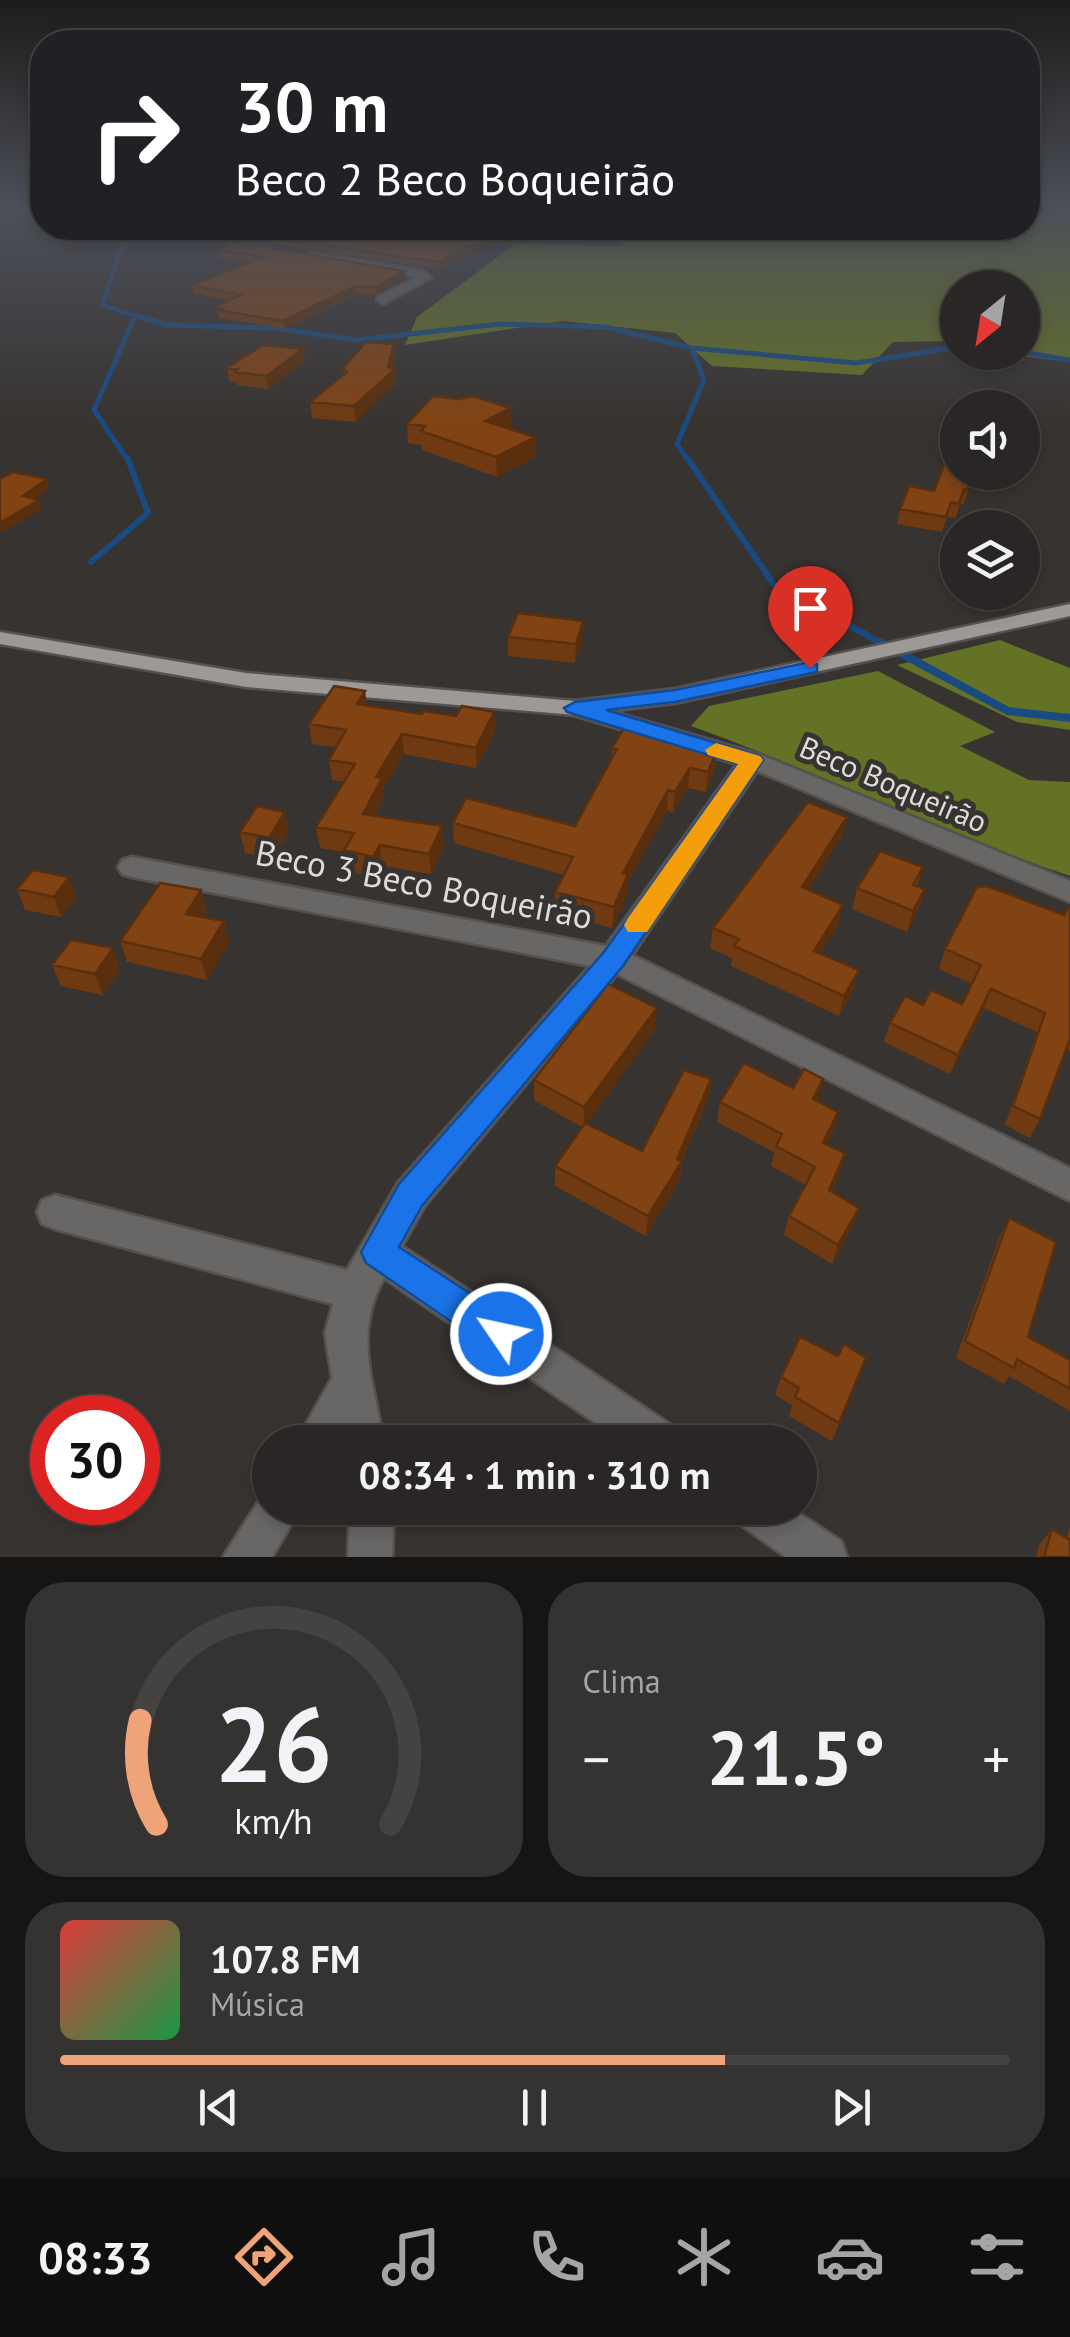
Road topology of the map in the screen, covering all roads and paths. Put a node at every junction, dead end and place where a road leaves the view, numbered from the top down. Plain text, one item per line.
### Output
1 (419, 279) edge
2 (383, 300) dead end
3 (1070, 610) edge
4 (0, 638) edge
5 (575, 708) junction
6 (752, 760) junction
7 (132, 867) dead end
8 (1070, 892) edge
9 (614, 959) junction
10 (1070, 1185) edge
11 (55, 1212) dead end
12 (378, 1252) junction
13 (356, 1291) junction
14 (352, 1380) junction
15 (327, 1425) edge
16 (359, 1425) edge
17 (633, 1425) edge
18 (267, 1525) edge
19 (371, 1525) edge
20 (778, 1525) edge
21 (245, 1557) edge
22 (370, 1557) edge
23 (826, 1557) edge

1 - 2 street
3 - 5 main road
4 - 5 main road
5 - 6 street, Beco Boqueirão
6 - 8 street, Beco Boqueirão
6 - 9 street
7 - 9 street, Beco 3 Beco Boqueirão
9 - 10 street, Beco 3 Beco Boqueirão
9 - 12 street
11 - 13 street
12 - 13 street
12 - 17 street
13 - 14 street
14 - 15 street
14 - 16 street
18 - 21 street
19 - 22 street
20 - 23 street

